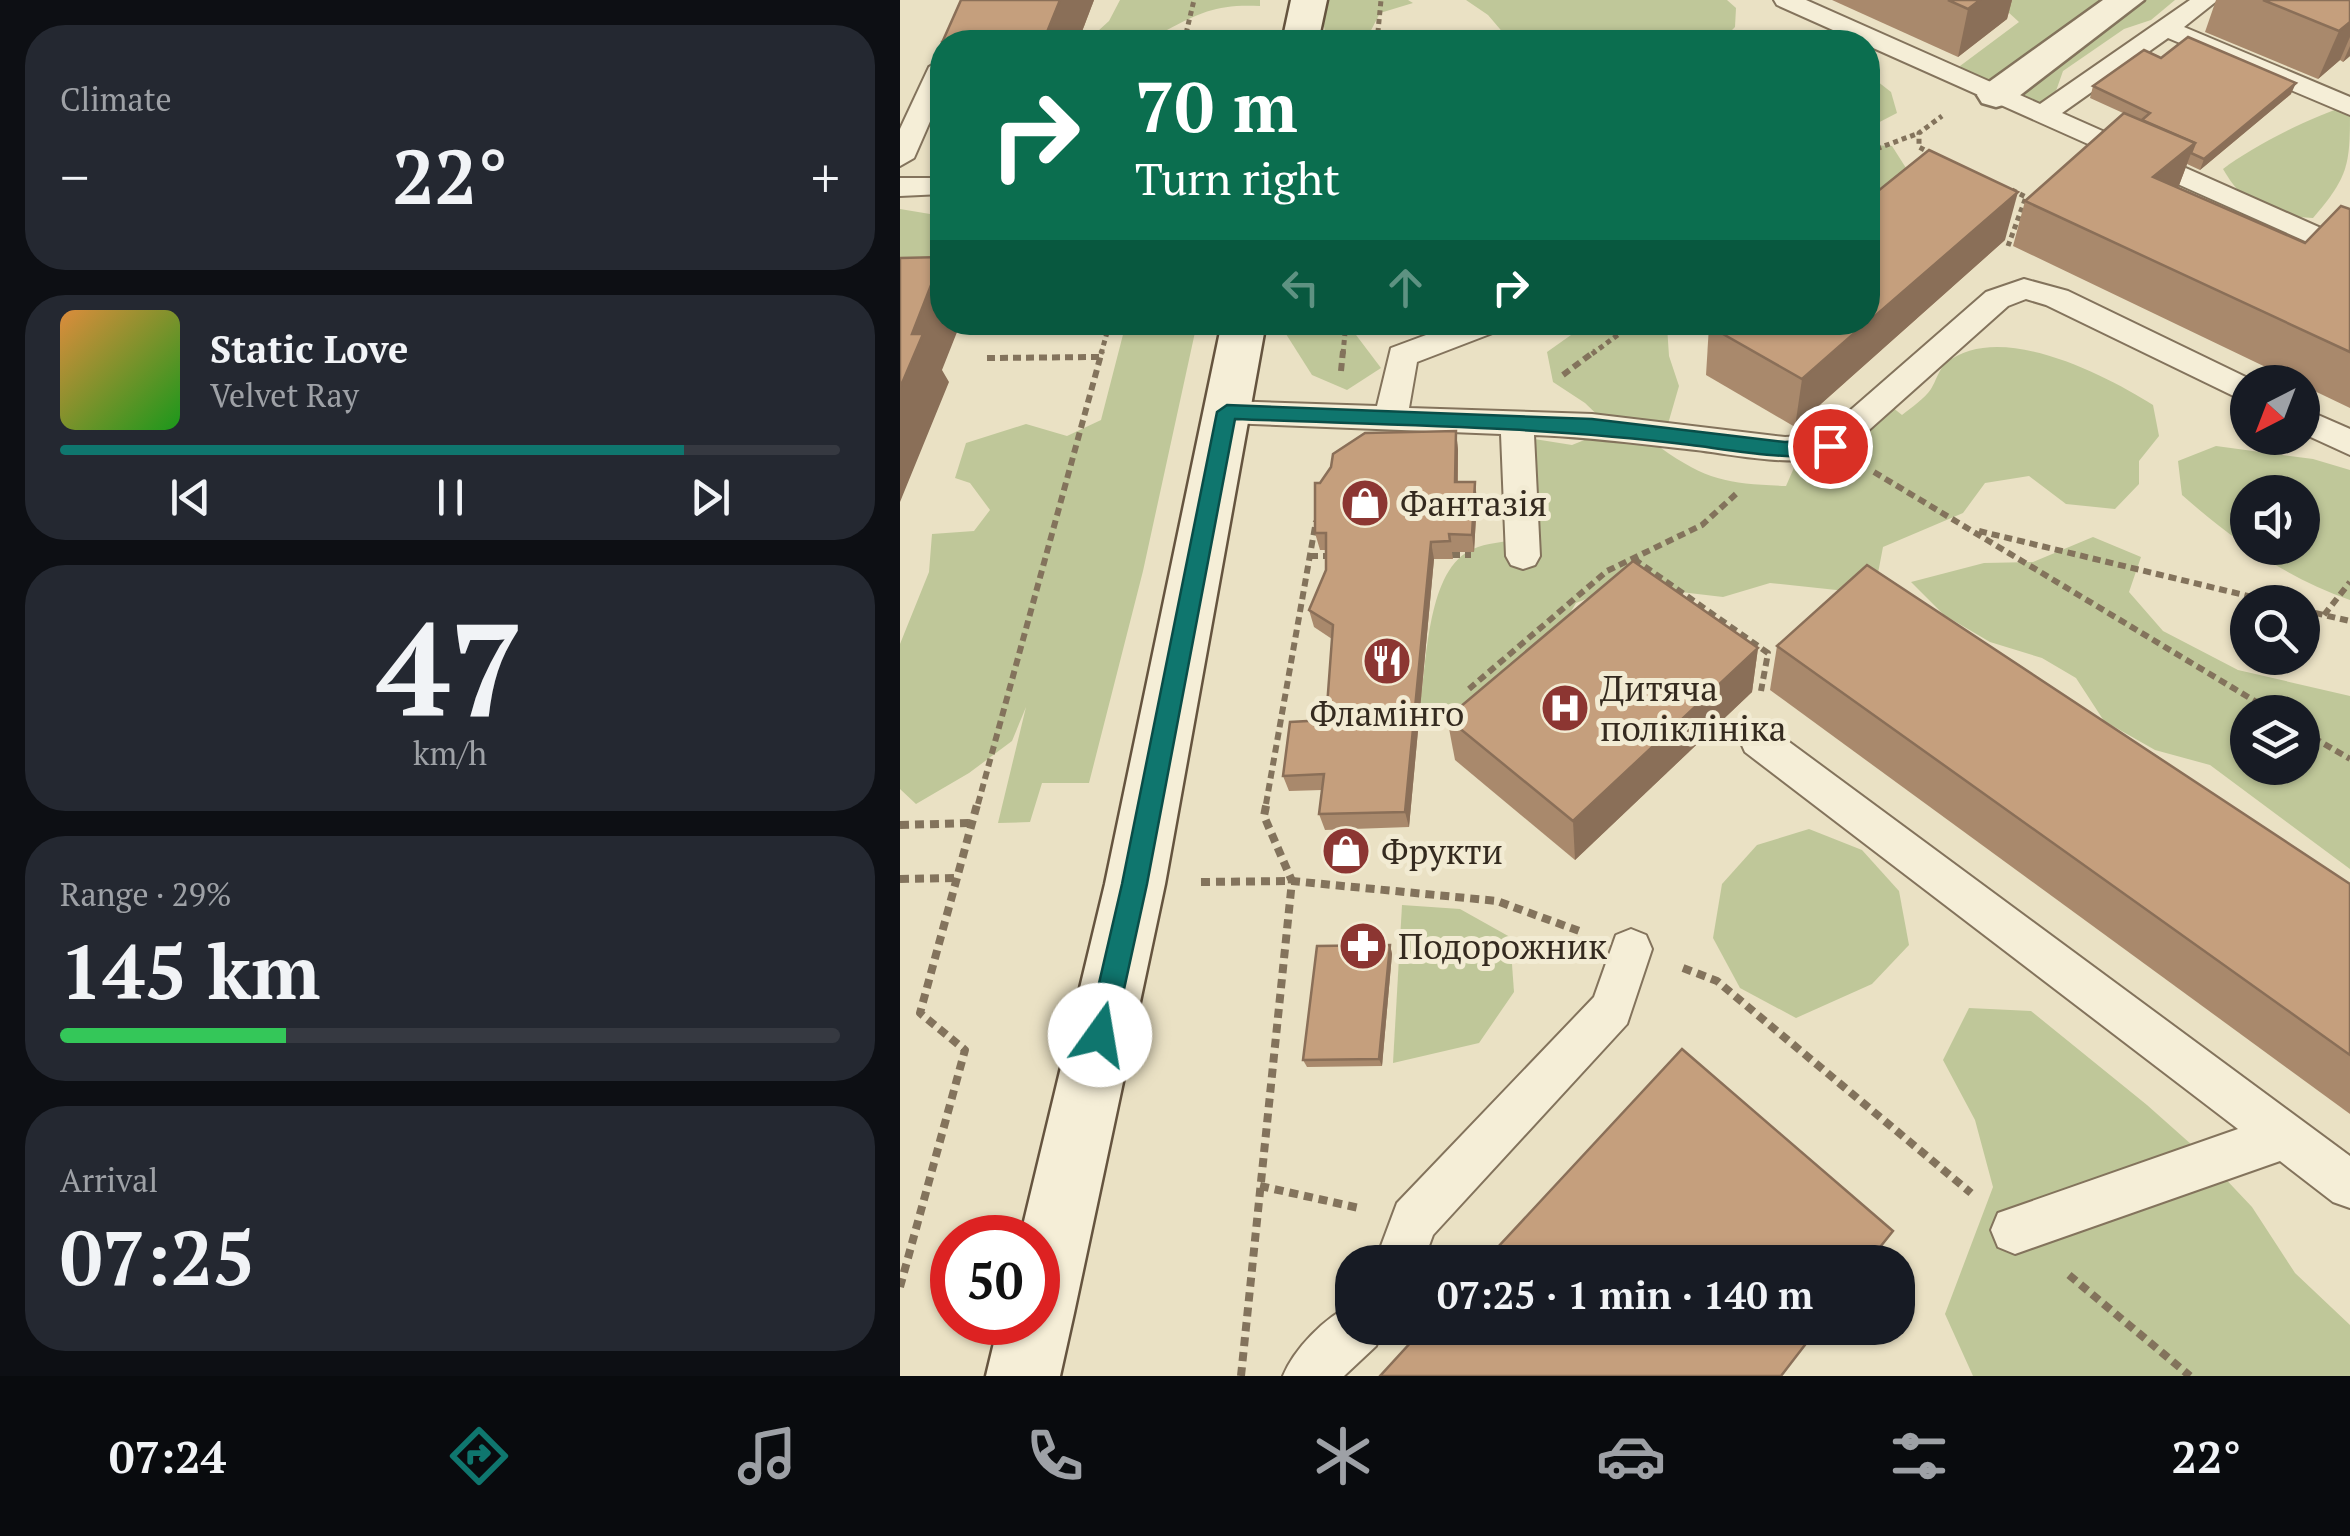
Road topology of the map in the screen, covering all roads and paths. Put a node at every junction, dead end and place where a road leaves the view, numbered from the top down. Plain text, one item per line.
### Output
1 (1194, 0) edge
2 (1309, 0) edge
3 (1381, 0) edge
4 (1786, 0) edge
5 (2126, 0) edge
6 (2206, 0) edge
7 (2166, 28) junction
8 (1187, 30) edge
9 (1303, 30) edge
10 (1377, 30) edge
11 (1852, 30) edge
12 (1880, 43) edge
13 (930, 93) edge
14 (1996, 95) junction
15 (2350, 108) edge
16 (2040, 116) junction
17 (1920, 133) junction
18 (1880, 148) edge
19 (1936, 156) edge
20 (900, 158) edge
21 (930, 186) edge
22 (900, 187) edge
23 (2008, 188) edge
24 (2026, 196) edge
25 (2350, 252) edge
26 (1106, 335) edge
27 (1242, 335) edge
28 (1345, 335) edge
29 (1458, 335) edge
30 (1100, 357) junction
31 (987, 358) dead end
32 (2230, 383) edge
33 (1227, 412) junction
34 (1336, 417) junction
35 (1392, 419) junction
36 (1517, 423) junction
37 (2320, 428) edge
38 (2350, 442) edge
39 (1830, 446) junction
40 (1785, 449) junction
41 (1973, 530) junction
42 (1310, 556) junction
43 (1332, 556) edge
44 (1522, 556) dead end
45 (1633, 558) junction
46 (2350, 582) edge
47 (2230, 592) edge
48 (2320, 614) edge
49 (2324, 615) junction
50 (1719, 618) junction
51 (2350, 622) edge
52 (1709, 628) edge
53 (1469, 689) dead end
54 (2245, 695) edge
55 (1760, 740) joint
56 (2320, 741) edge
57 (2350, 760) edge
58 (972, 823) junction
59 (900, 825) edge
60 (957, 878) junction
61 (900, 879) edge
62 (1292, 881) junction
63 (1134, 884) junction
64 (1631, 950) junction
65 (2284, 1136) junction
66 (2350, 1185) edge
67 (1060, 1215) edge
68 (2015, 1230) junction
69 (1405, 1245) edge
70 (900, 1287) edge
71 (1030, 1345) edge
72 (1340, 1345) edge
73 (1023, 1376) edge
74 (1241, 1376) edge
75 (1308, 1376) edge
76 (2190, 1376) edge

1 - 8 path
2 - 9 main road
3 - 10 path
4 - 11 lane
5 - 14 main road
6 - 7 lane
7 - 15 lane
7 - 16 lane
12 - 14 lane
13 - 20 lane
14 - 16 lane
14 - 17 path
16 - 25 lane
17 - 18 path
17 - 19 path
21 - 22 lane
23 - 24 path
26 - 30 path
27 - 33 main road
28 - 34 path
29 - 35 lane
30 - 31 path
30 - 58 path
32 - 39 lane
33 - 34 lane
33 - 63 main road
34 - 35 lane
34 - 42 path
35 - 36 lane
36 - 40 lane
36 - 44 lane
37 - 38 lane
39 - 40 lane
39 - 41 path
40 - 45 path
41 - 47 path
41 - 54 path
42 - 43 path
42 - 62 path
45 - 50 path
45 - 53 path
46 - 49 path
48 - 49 path
49 - 51 path
50 - 52 path
50 - 55 path
55 - 65 lane
56 - 57 path
58 - 59 path
58 - 60 path
60 - 61 path
60 - 70 path
62 - 63 path
62 - 64 path
62 - 74 path
63 - 67 main road
64 - 68 path
64 - 69 lane
65 - 66 lane
65 - 68 lane
68 - 76 path
71 - 73 main road
72 - 75 lane

